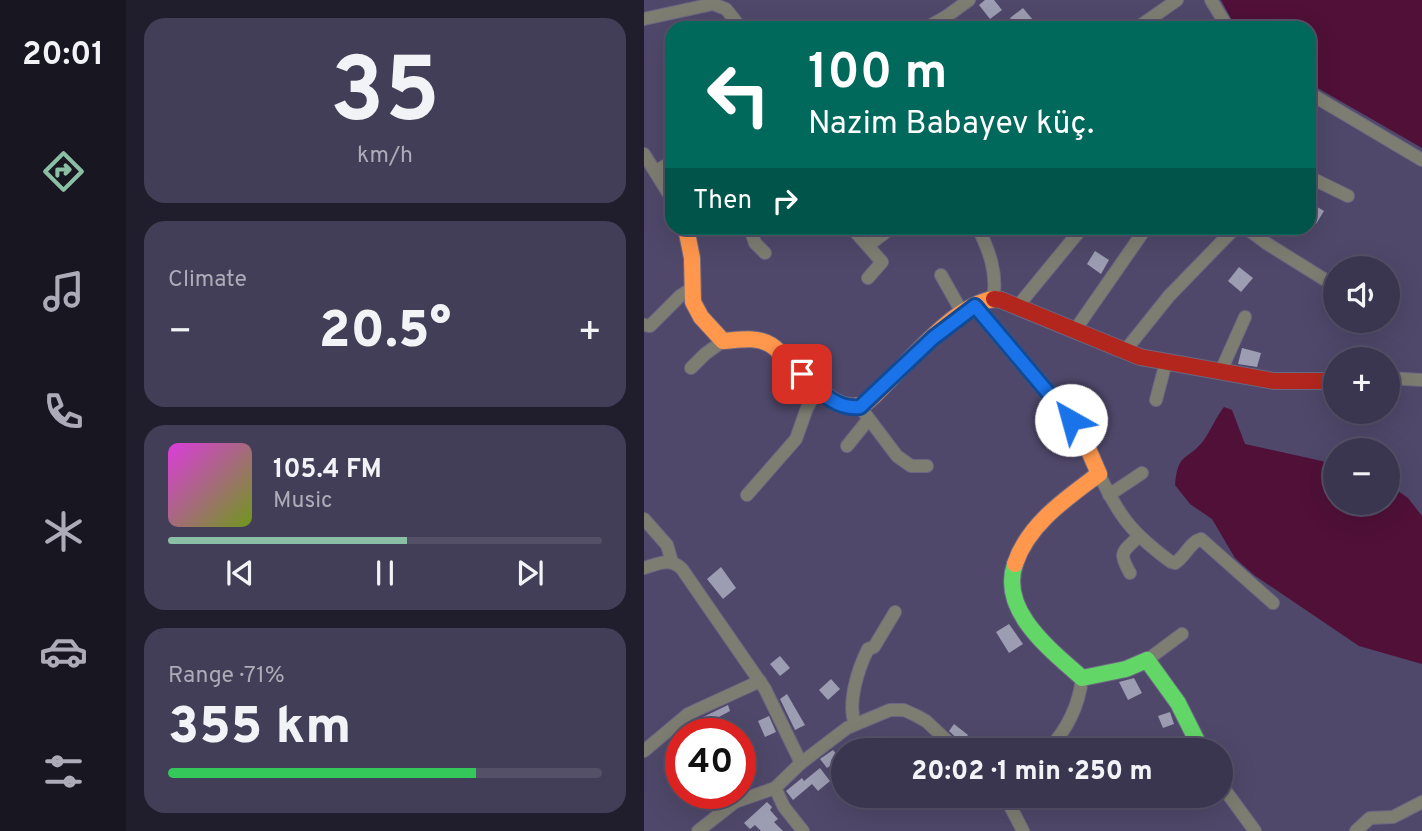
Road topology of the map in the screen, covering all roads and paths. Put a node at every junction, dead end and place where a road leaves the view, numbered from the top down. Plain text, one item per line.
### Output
1 (969, 0) edge
2 (1177, 0) edge
3 (1211, 0) edge
4 (729, 4) edge
5 (954, 4) edge
6 (644, 19) edge
7 (738, 21) edge
8 (934, 21) edge
9 (1147, 21) edge
10 (1224, 21) edge
11 (1316, 97) edge
12 (644, 155) edge
13 (1422, 160) edge
14 (665, 166) edge
15 (656, 171) junction
16 (1316, 180) edge
17 (665, 187) edge
18 (1348, 196) dead end
19 (687, 235) edge
20 (753, 235) edge
21 (859, 235) edge
22 (882, 235) edge
23 (981, 235) edge
24 (1076, 235) edge
25 (1141, 235) edge
26 (1228, 235) edge
27 (1255, 235) edge
28 (869, 245) junction
29 (765, 253) dead end
30 (941, 275) dead end
31 (868, 278) dead end
32 (1323, 279) edge
33 (691, 289) junction
34 (993, 299) junction
35 (1017, 307) junction
36 (969, 310) junction
37 (1245, 317) dead end
38 (644, 325) edge
39 (1075, 330) junction
40 (723, 341) junction
41 (1124, 352) junction
42 (1166, 362) junction
43 (691, 368) dead end
44 (1220, 373) junction
45 (1400, 379) edge
46 (1422, 380) edge
47 (1323, 381) edge
48 (818, 389) junction
49 (1156, 400) dead end
50 (864, 413) junction
51 (847, 446) dead end
52 (927, 467) dead end
53 (1142, 473) dead end
54 (1099, 474) junction
55 (747, 495) dead end
56 (1109, 495) junction
57 (644, 519) edge
58 (1138, 537) junction
59 (672, 562) junction
60 (644, 568) edge
61 (1130, 573) dead end
62 (1273, 603) dead end
63 (895, 611) dead end
64 (1182, 634) dead end
65 (1147, 660) junction
66 (1082, 678) junction
67 (760, 681) junction
68 (855, 724) junction
69 (944, 738) edge
70 (1057, 738) edge
71 (1196, 738) edge
72 (644, 751) edge
73 (801, 763) junction
74 (775, 788) junction
75 (1233, 801) edge
76 (1422, 802) edge
77 (1011, 808) edge
78 (698, 831) edge
79 (803, 831) edge
80 (1024, 831) edge
81 (1255, 831) edge
82 (1356, 831) edge

1 - 5 street
2 - 9 street
3 - 10 street
4 - 6 street
4 - 7 street
5 - 8 street
11 - 13 street
12 - 15 street
14 - 15 street
15 - 17 street
16 - 18 street
19 - 33 street
20 - 29 street
21 - 28 street
22 - 28 street
23 - 34 street
24 - 35 street
25 - 39 street
26 - 41 street
27 - 32 street
28 - 31 street
30 - 36 street
33 - 38 street
33 - 40 street
34 - 35 street
34 - 36 street
35 - 39 street
36 - 50 street
36 - 54 street
37 - 44 street
39 - 41 street
40 - 43 street
40 - 48 street
41 - 42 street
42 - 44 street
42 - 49 street
44 - 47 street
45 - 46 street
48 - 50 street
48 - 55 street
50 - 51 street
50 - 52 street
53 - 56 street
54 - 56 street
54 - 66 street
56 - 58 street
57 - 59 street
58 - 61 street
58 - 62 street
59 - 60 street
59 - 67 street
63 - 68 street
64 - 65 street
65 - 66 street
65 - 71 street
66 - 70 street
67 - 72 street
67 - 73 street
68 - 69 street
68 - 73 street
73 - 74 street
74 - 78 street
74 - 79 street
75 - 81 street
76 - 82 street
77 - 80 street

